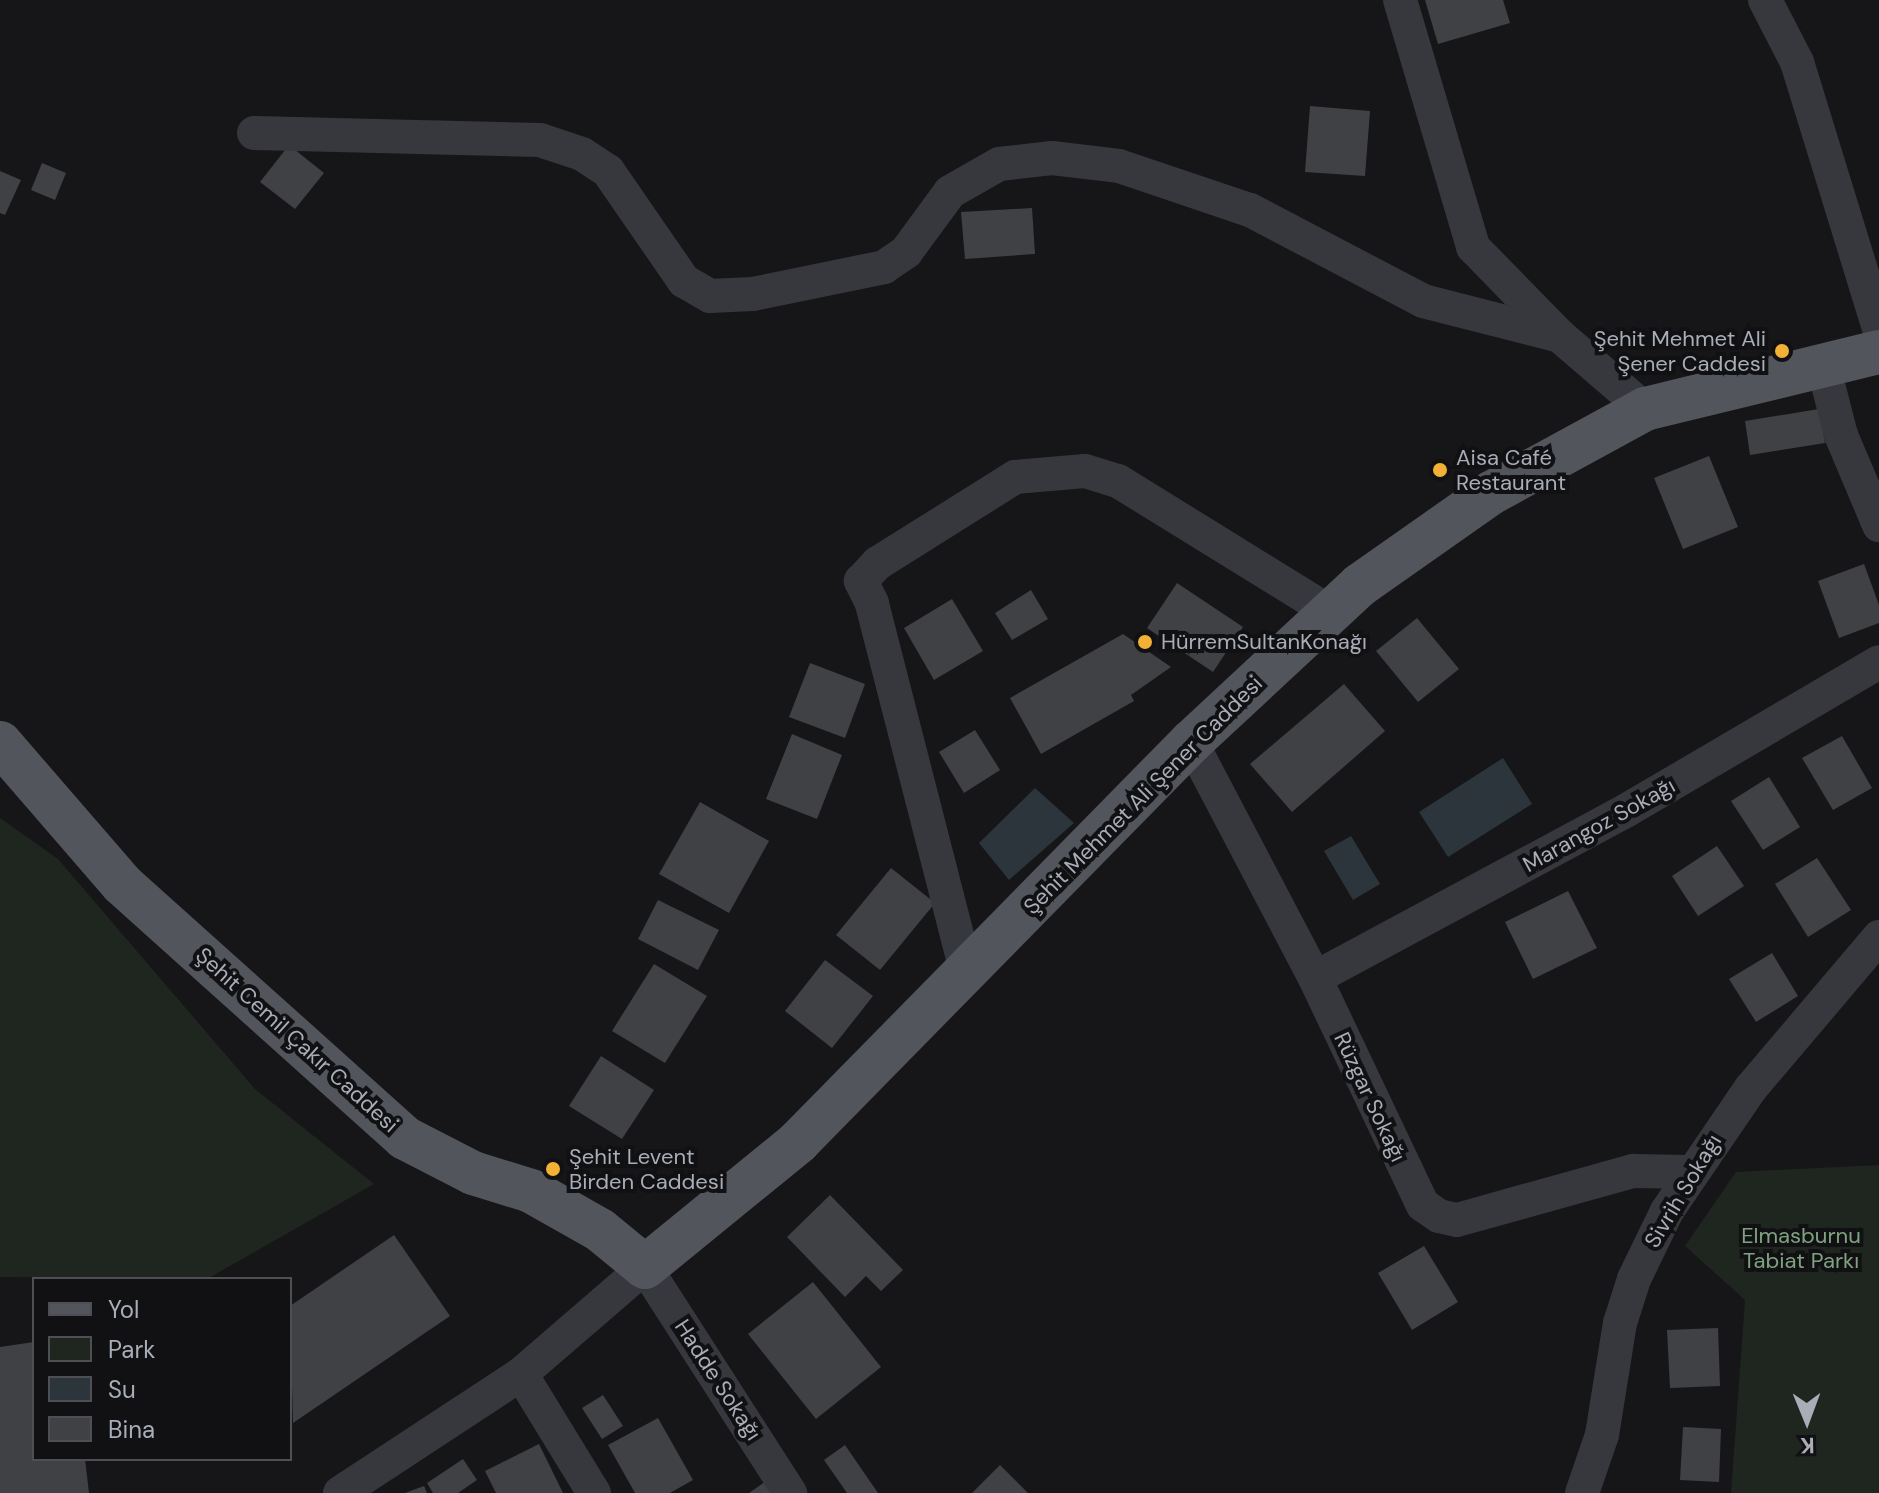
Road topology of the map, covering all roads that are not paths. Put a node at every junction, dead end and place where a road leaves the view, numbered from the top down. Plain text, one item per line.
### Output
1 (1400, 0) edge
2 (1765, 0) edge
3 (254, 133) dead end
4 (1879, 329) edge
5 (1560, 336) junction
6 (1879, 352) edge
7 (1823, 365) junction
8 (1645, 409) junction
9 (1879, 525) edge
10 (1330, 612) junction
11 (1879, 662) edge
12 (1191, 742) junction
13 (0, 743) edge
14 (1879, 937) edge
15 (967, 974) junction
16 (1315, 978) junction
17 (1690, 1172) junction
18 (645, 1267) junction
19 (521, 1374) junction
20 (340, 1493) edge
21 (594, 1493) edge
22 (790, 1493) edge
23 (1582, 1493) edge

1 - 5 street
2 - 4 street
3 - 5 street
5 - 8 street
6 - 7 main road, Şehit Mehmet Ali Şener Caddesi
7 - 8 main road, Şehit Mehmet Ali Şener Caddesi
7 - 9 street
8 - 10 main road, Şehit Mehmet Ali Şener Caddesi
10 - 12 main road, Şehit Mehmet Ali Şener Caddesi
10 - 15 street
11 - 16 street, Marangoz Sokağı
12 - 15 main road, Şehit Mehmet Ali Şener Caddesi
12 - 16 street, Rüzgar Sokağı
13 - 18 main road, Şehit Cemil Çakır Caddesi
14 - 17 street, Sivrih Sokağı
15 - 18 main road, Şehit Mehmet Ali Şener Caddesi
16 - 17 street, Rüzgar Sokağı
17 - 23 street, Sivrih Sokağı
18 - 19 street
18 - 22 street, Hadde Sokağı
19 - 20 street
19 - 21 street

